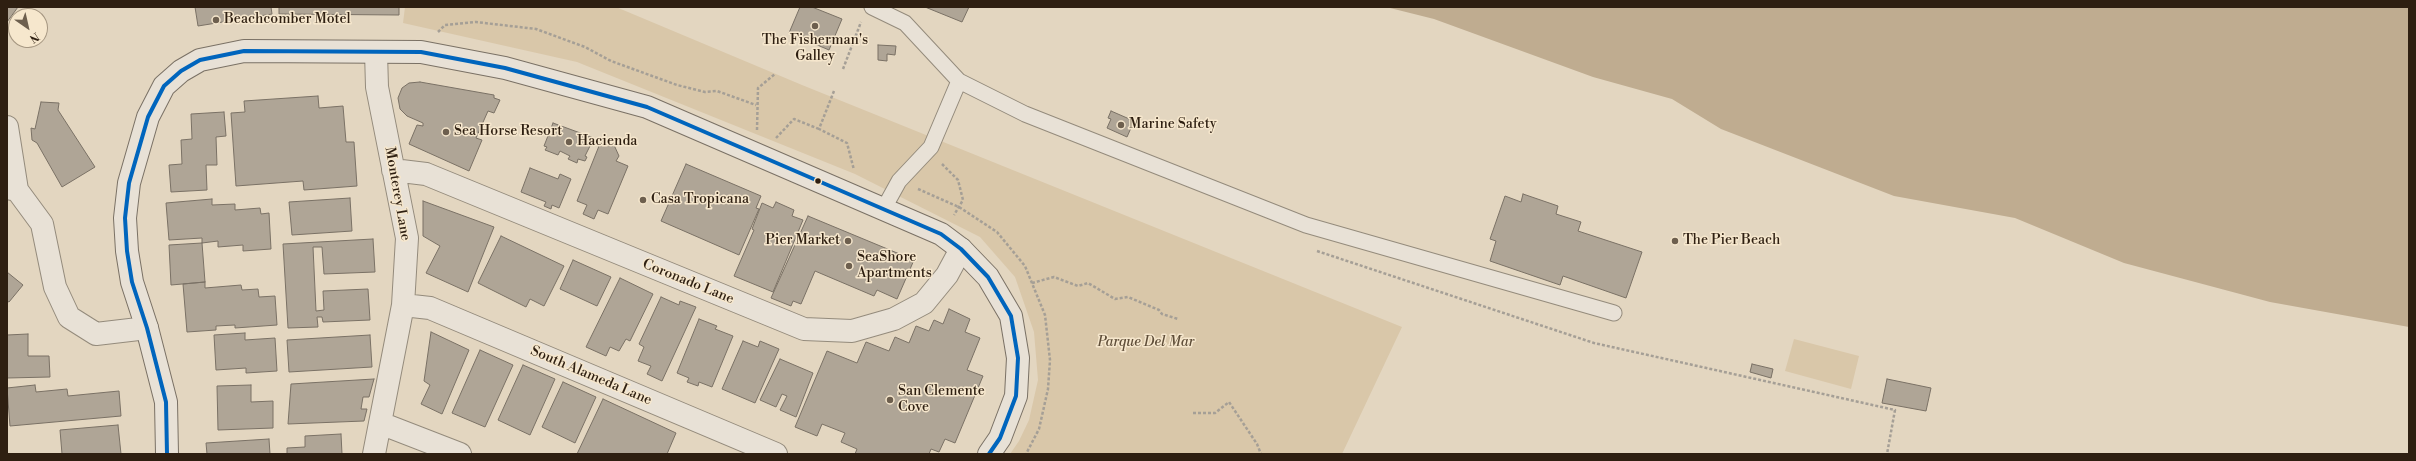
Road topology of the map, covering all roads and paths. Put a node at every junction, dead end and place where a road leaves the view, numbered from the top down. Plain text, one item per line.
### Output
1 (872, 7) edge
2 (862, 20) dead end
3 (376, 52) junction
4 (421, 52) junction
5 (843, 69) dead end
6 (775, 74) dead end
7 (959, 81) junction
8 (834, 92) dead end
9 (756, 105) junction
10 (794, 119) dead end
11 (7, 127) edge
12 (818, 129) junction
13 (847, 143) dead end
14 (758, 156) junction
15 (945, 166) dead end
16 (393, 170) junction
17 (12, 189) edge
18 (963, 200) dead end
19 (883, 210) junction
20 (961, 249) junction
21 (1032, 283) dead end
22 (403, 305) junction
23 (1614, 313) dead end
24 (1178, 319) dead end
25 (147, 328) junction
26 (1193, 413) dead end
27 (380, 423) junction
28 (167, 454) edge
29 (374, 454) edge
30 (460, 454) edge
31 (776, 454) edge
32 (989, 454) edge
33 (1261, 454) edge

1 - 7 lane
2 - 5 path
3 - 4 street
3 - 16 street, Monterey Lane
3 - 25 street
4 - 9 path
4 - 14 street
6 - 9 path
7 - 19 lane
7 - 23 lane
8 - 12 path
9 - 14 path
10 - 12 path
11 - 17 street
12 - 13 path
14 - 19 street
15 - 18 path
16 - 20 street, Coronado Lane
16 - 22 street, Monterey Lane
17 - 25 street
19 - 20 street
20 - 32 street
21 - 24 path
22 - 27 street, Monterey Lane
22 - 31 street, South Alameda Lane
25 - 28 street
26 - 33 path
27 - 29 street, Monterey Lane
27 - 30 street

